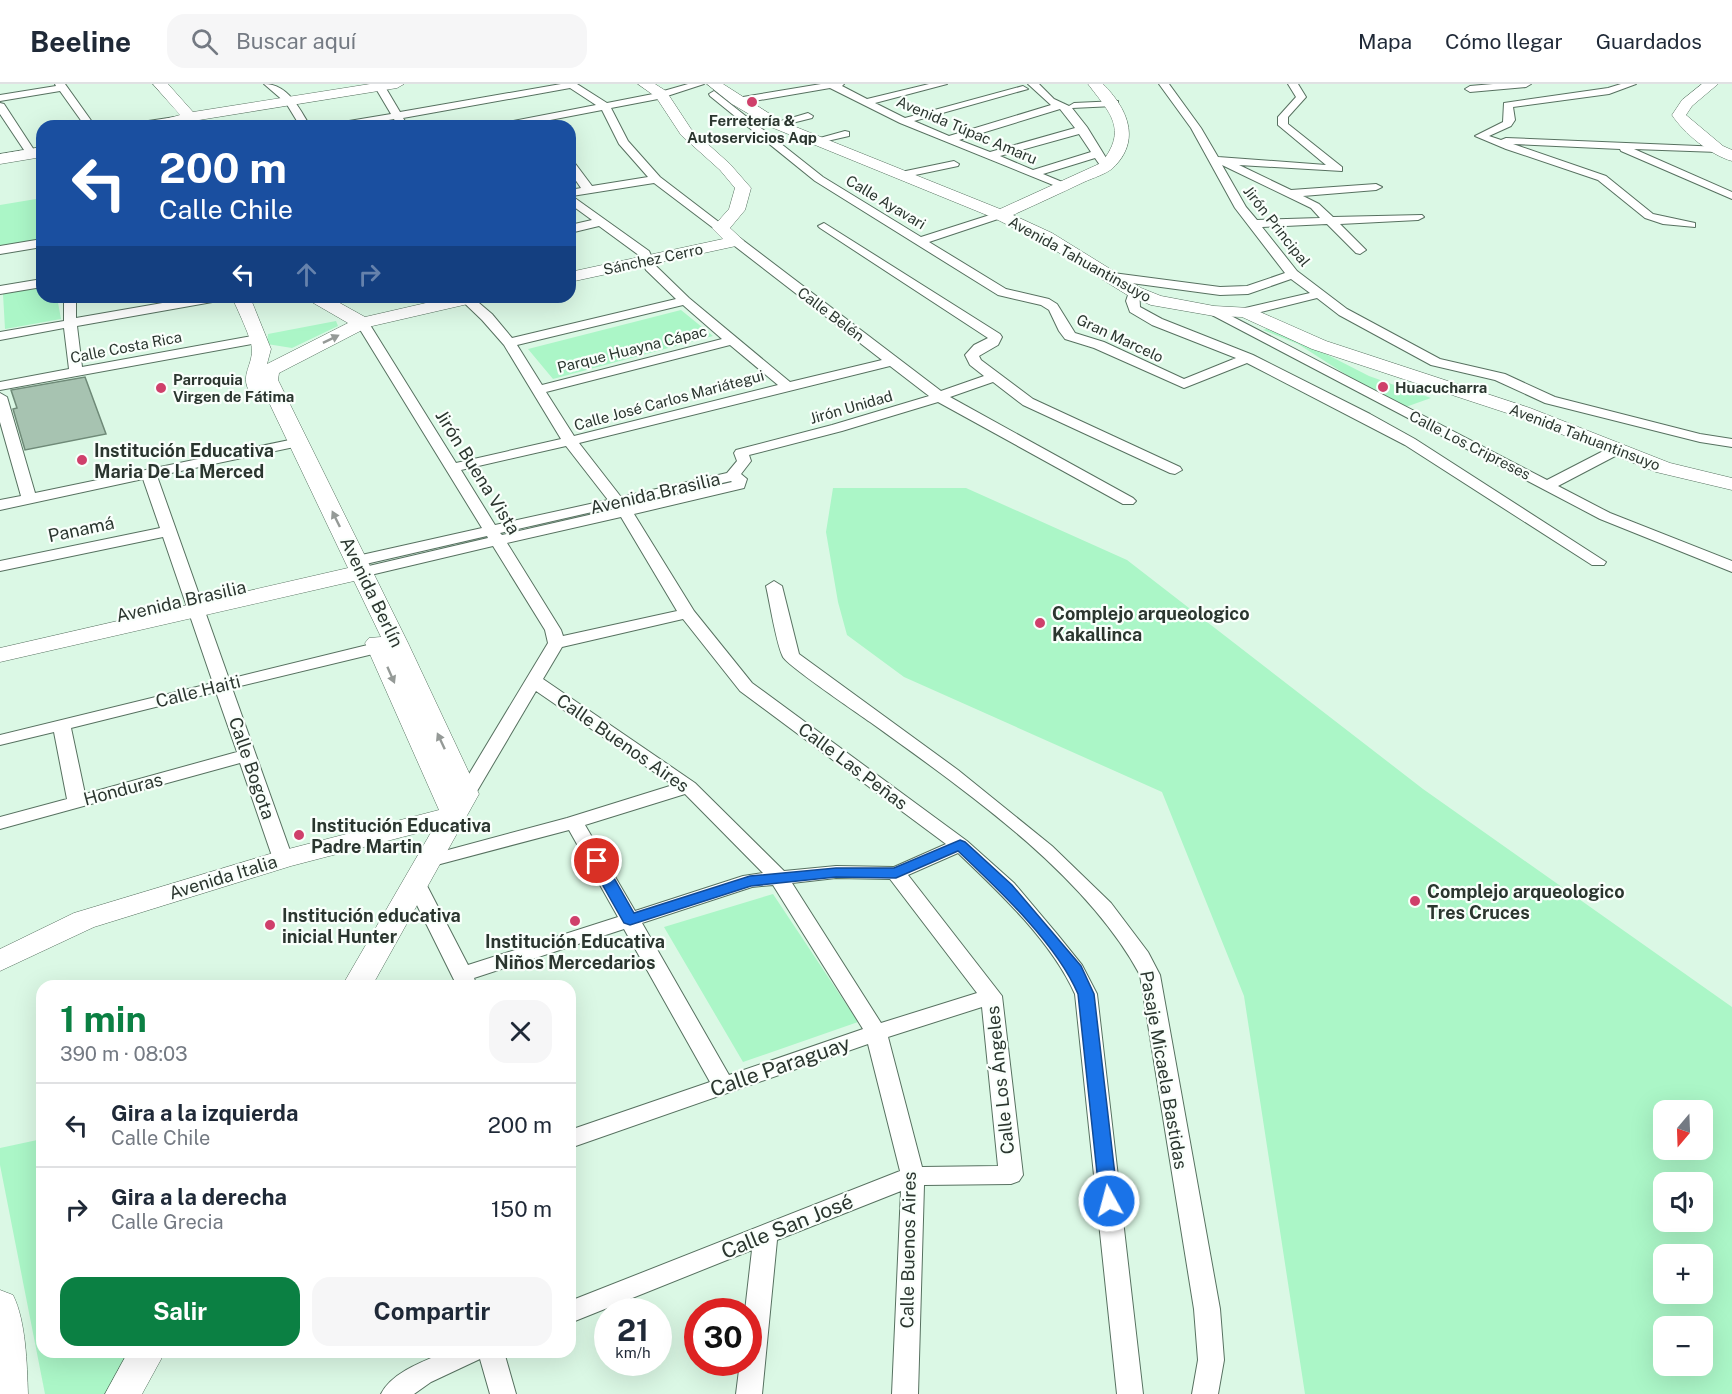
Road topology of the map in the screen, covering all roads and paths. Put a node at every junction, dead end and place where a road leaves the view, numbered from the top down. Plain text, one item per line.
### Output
1 (160, 84) edge
2 (269, 84) edge
3 (397, 84) edge
4 (645, 84) edge
5 (699, 84) edge
6 (833, 84) edge
7 (904, 84) edge
8 (942, 84) edge
9 (1008, 84) edge
10 (1095, 84) edge
11 (1164, 84) edge
12 (1293, 84) edge
13 (1526, 84) edge
14 (1631, 84) edge
15 (1711, 84) edge
16 (571, 85) edge
17 (61, 86) edge
18 (380, 87) junction
19 (1028, 87) edge
20 (685, 89) junction
21 (1470, 89) dead end
22 (717, 90) edge
23 (917, 90) junction
24 (661, 94) junction
25 (0, 98) edge
26 (290, 101) junction
27 (737, 101) junction
28 (866, 102) junction
29 (1114, 103) junction
30 (1055, 104) junction
31 (0, 106) edge
32 (605, 106) junction
33 (1074, 106) dead end
34 (397, 116) junction
35 (808, 116) dead end
36 (86, 120) edge
37 (187, 120) edge
38 (193, 120) edge
39 (301, 120) edge
40 (373, 120) edge
41 (399, 120) edge
42 (553, 120) edge
43 (904, 121) junction
44 (776, 123) junction
45 (1083, 129) junction
46 (845, 134) dead end
47 (949, 139) junction
48 (814, 141) junction
49 (1615, 145) junction
50 (1508, 146) junction
51 (1718, 149) junction
52 (36, 151) edge
53 (36, 152) edge
54 (989, 156) junction
55 (1732, 156) edge
56 (0, 159) edge
57 (1102, 160) junction
58 (1217, 160) junction
59 (954, 164) dead end
60 (576, 172) edge
61 (1032, 174) junction
62 (901, 175) junction
63 (656, 179) junction
64 (1063, 186) junction
65 (1376, 187) dead end
66 (588, 189) junction
67 (576, 192) edge
68 (1289, 194) junction
69 (1732, 196) edge
70 (576, 204) edge
71 (1000, 215) junction
72 (1418, 217) dead end
73 (1330, 221) junction
74 (599, 222) junction
75 (1253, 224) junction
76 (1691, 225) dead end
77 (824, 226) dead end
78 (576, 228) edge
79 (720, 228) junction
80 (736, 241) junction
81 (921, 241) junction
82 (36, 244) edge
83 (0, 250) edge
84 (1360, 250) dead end
85 (648, 260) junction
86 (1293, 274) junction
87 (576, 276) edge
88 (1113, 277) junction
89 (36, 284) edge
90 (0, 290) edge
91 (1135, 292) junction
92 (1320, 294) junction
93 (685, 301) junction
94 (70, 303) edge
95 (184, 303) edge
96 (243, 303) edge
97 (327, 303) edge
98 (448, 303) edge
99 (474, 303) edge
100 (1055, 310) joint
101 (1214, 311) junction
102 (1245, 312) junction
103 (70, 323) junction
104 (362, 323) junction
105 (0, 336) edge
106 (733, 340) junction
107 (509, 343) junction
108 (260, 344) junction
109 (299, 354) junction
110 (1248, 358) junction
111 (893, 361) junction
112 (263, 370) junction
113 (76, 373) junction
114 (993, 377) junction
115 (0, 386) edge
116 (787, 386) junction
117 (539, 390) junction
118 (0, 397) edge
119 (941, 398) junction
120 (571, 443) junction
121 (1732, 443) edge
122 (292, 444) junction
123 (1616, 450) junction
124 (452, 468) junction
125 (1175, 470) dead end
126 (149, 474) junction
127 (732, 476) joint
128 (1732, 484) edge
129 (1548, 485) junction
130 (29, 499) junction
131 (1128, 501) dead end
132 (0, 505) edge
133 (621, 506) junction
134 (169, 531) junction
135 (495, 535) junction
136 (1598, 562) dead end
137 (0, 566) edge
138 (1732, 567) edge
139 (351, 568) junction
140 (774, 586) dead end
141 (195, 604) junction
142 (680, 615) dead end
143 (0, 642) edge
144 (556, 643) junction
145 (388, 645) junction
146 (0, 655) edge
147 (534, 681) junction
148 (223, 685) junction
149 (61, 724) junction
150 (0, 740) edge
151 (247, 755) junction
152 (688, 787) junction
153 (77, 801) junction
154 (460, 804) junction
155 (574, 822) junction
156 (0, 824) edge
157 (960, 845) junction
158 (283, 859) junction
159 (422, 872) junction
160 (896, 873) junction
161 (778, 877) junction
162 (630, 920) junction
163 (0, 961) edge
164 (360, 980) edge
165 (465, 980) edge
166 (991, 996) junction
167 (876, 1032) junction
168 (723, 1085) junction
169 (576, 1137) edge
170 (1011, 1175) joint
171 (913, 1176) junction
172 (766, 1234) junction
173 (0, 1305) edge
174 (576, 1310) edge
175 (144, 1358) edge
176 (461, 1358) edge
177 (479, 1358) edge
178 (10, 1394) edge
179 (123, 1394) edge
180 (394, 1394) edge
181 (503, 1394) edge
182 (748, 1394) edge
183 (905, 1394) edge
184 (1130, 1394) edge
185 (1204, 1394) edge

1 - 37 street
2 - 26 street
3 - 18 street
4 - 24 street, Sánchez Cerro
5 - 20 street
6 - 27 street
6 - 28 street, Avenida Túpac Amaru
7 - 23 street
8 - 23 street
9 - 19 street
10 - 29 street
11 - 58 street, Jirón Principal
12 - 58 street
13 - 21 street
14 - 50 street
15 - 51 street
16 - 32 street
16 - 34 street
17 - 25 street
17 - 36 street
18 - 26 street
18 - 34 street
19 - 30 street
19 - 43 street
20 - 22 street
20 - 24 street
22 - 27 street, Avenida Tahuantinsuyo
22 - 81 street, Calle Ayavari
23 - 28 street
24 - 32 street
24 - 79 street, Sánchez Cerro
26 - 38 street
26 - 39 street
27 - 44 street, Avenida Tahuantinsuyo
28 - 43 street, Avenida Túpac Amaru
29 - 33 street
29 - 57 street
30 - 45 street
30 - 47 street
31 - 52 street
32 - 42 street
32 - 63 street, Calle Belén
34 - 40 street
34 - 41 street
35 - 44 street
43 - 47 street, Avenida Túpac Amaru
44 - 48 street, Avenida Tahuantinsuyo
45 - 54 street
45 - 57 street
46 - 48 street
47 - 54 street, Avenida Túpac Amaru
48 - 62 street, Avenida Tahuantinsuyo
49 - 50 street
49 - 51 street
49 - 69 street
50 - 76 street
51 - 55 street
53 - 56 street
54 - 61 street, Avenida Túpac Amaru
57 - 61 street
57 - 64 street
58 - 68 street
58 - 75 street, Jirón Principal
59 - 62 street
60 - 66 street
61 - 64 street, Avenida Túpac Amaru
62 - 71 street, Avenida Tahuantinsuyo
63 - 66 street
63 - 79 street, Calle Belén
64 - 71 street
65 - 68 street
66 - 67 street
68 - 73 street
70 - 74 street
71 - 81 street
71 - 88 street, Avenida Tahuantinsuyo
72 - 73 street
73 - 75 street
73 - 84 street
74 - 78 street
74 - 85 street
75 - 86 street, Jirón Principal
77 - 114 street
79 - 80 street, Calle Belén
80 - 85 street, Sánchez Cerro
80 - 111 street, Calle Belén
81 - 100 street, Calle Ayavari
82 - 83 street
85 - 87 street, Sánchez Cerro
85 - 93 street
86 - 88 street
86 - 92 street, Jirón Principal
88 - 91 street, Avenida Tahuantinsuyo
89 - 90 street
91 - 101 street, Avenida Tahuantinsuyo
91 - 110 street
92 - 102 street
92 - 121 street, Jirón Principal
93 - 106 street
93 - 107 street
94 - 103 street
95 - 103 street
96 - 108 street
97 - 104 street
98 - 104 street
99 - 107 street
100 - 110 street, Gran Marcelo
101 - 102 street, Avenida Tahuantinsuyo
101 - 129 street, Calle Los Cripreses
102 - 123 street, Avenida Tahuantinsuyo
103 - 105 street
103 - 113 street
109 -> 104 street
104 - 124 street, Jirón Buena Vista
106 - 116 street
106 - 117 street, Parque Huayna Cápac
107 - 117 street
108 - 109 street
108 - 112 street
108 - 113 street, Calle Costa Rica
109 - 112 street
110 - 136 street
111 - 116 street, Calle José Carlos Mariátegui
111 - 119 street, Calle Belén
112 - 122 street, Avenida Berlín
113 - 115 street, Calle Costa Rica
114 - 119 street, Jirón Unidad
114 - 125 street
116 - 120 street, Calle José Carlos Mariátegui
117 - 120 street
118 - 130 street
119 - 127 street, Jirón Unidad
119 - 131 street, Calle Belén
120 - 124 street, Calle José Carlos Mariátegui
120 - 133 street
122 - 126 street
122 - 139 street, Avenida Berlín
123 - 128 street, Avenida Tahuantinsuyo
123 - 129 street
124 - 135 street, Jirón Buena Vista
126 - 130 street
126 - 134 street, Calle Bogota
127 - 133 street, Avenida Brasilia
129 - 138 street, Calle Los Cripreses
130 - 132 street
133 - 135 street, Avenida Brasilia
133 - 157 street, Calle Las Peñas
134 - 137 street, Panamá
134 - 141 street, Calle Bogota
135 - 139 street, Avenida Brasilia
135 - 144 street, Jirón Buena Vista
139 - 141 street, Avenida Brasilia
139 - 145 street, Avenida Berlín
140 - 185 street, Pasaje Micaela Bastidas
141 - 143 street, Avenida Brasilia
141 - 146 street, Avenida Brasilia
141 - 148 street, Calle Bogota
142 - 144 street
144 - 147 street
145 - 148 street, Calle Haiti
145 - 154 street, Avenida Berlín
147 - 152 street, Calle Buenos Aires
147 - 154 street
148 - 149 street, Calle Haiti
148 - 151 street, Calle Bogota
149 - 150 street, Calle Haiti
149 - 153 street
151 - 153 street, Honduras
151 - 158 street, Calle Bogota
152 - 155 street
152 - 161 street, Calle Buenos Aires
153 - 156 street, Honduras
154 - 158 street, Avenida Italia
154 - 159 street
155 - 159 street
155 - 162 street
157 - 160 street
157 - 184 street, Calle Las Peñas
158 - 163 street, Avenida Italia
159 - 164 street
159 - 165 street
160 - 161 street
160 - 166 street, Calle Los Ángeles
161 - 162 street
161 - 167 street, Calle Buenos Aires
162 - 165 street
162 - 168 street
166 - 167 street, Calle Paraguay
166 - 170 street, Calle Los Ángeles
167 - 168 street, Calle Paraguay
167 - 171 street, Calle Buenos Aires
168 - 169 street, Calle Paraguay
170 - 171 street, Calle San José
171 - 172 street, Calle San José
171 - 183 street, Calle Buenos Aires
172 - 174 street, Calle San José
172 - 182 street
173 - 178 street
175 - 179 street
176 - 180 street
177 - 181 street

